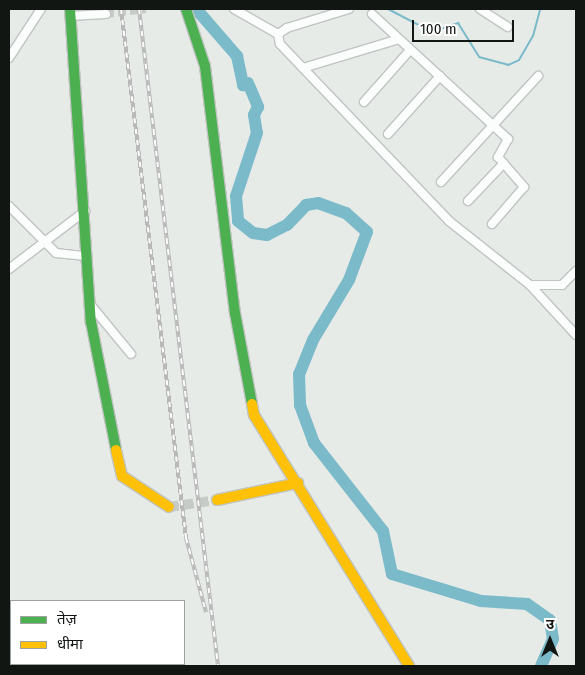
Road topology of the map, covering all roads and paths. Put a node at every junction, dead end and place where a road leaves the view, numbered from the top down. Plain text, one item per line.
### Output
1 (40, 9) edge
2 (186, 9) edge
3 (234, 9) edge
4 (350, 9) edge
5 (480, 9) edge
6 (70, 13) edge
7 (106, 14) dead end
8 (372, 14) dead end
9 (508, 27) dead end
10 (278, 34) junction
11 (399, 39) junction
12 (410, 50) junction
13 (9, 58) edge
14 (303, 68) junction
15 (440, 76) junction
16 (538, 76) dead end
17 (364, 102) dead end
18 (494, 126) junction
19 (388, 134) dead end
20 (504, 163) junction
21 (441, 182) dead end
22 (468, 201) dead end
23 (9, 206) edge
24 (85, 211) junction
25 (492, 224) dead end
26 (43, 243) junction
27 (86, 256) junction
28 (9, 269) edge
29 (576, 271) edge
30 (530, 285) junction
31 (89, 303) junction
32 (576, 334) edge
33 (131, 354) dead end
34 (298, 483) junction
35 (217, 500) tunnel mouth
36 (169, 507) tunnel mouth
37 (409, 666) edge

1 - 13 street
2 - 34 street
3 - 10 street
4 - 10 street
5 - 9 street
6 - 7 street
6 - 24 street
8 - 11 street
10 - 14 street
11 - 12 street
11 - 14 street
12 - 15 street
12 - 17 street
14 - 30 street
15 - 18 street
15 - 19 street
16 - 18 street
18 - 20 street
18 - 21 street
20 - 22 street
20 - 25 street
23 - 26 street
24 - 26 street
24 - 27 street
26 - 27 street
26 - 28 street
27 - 31 street
29 - 30 street
30 - 32 street
31 - 33 street
31 - 36 street
34 - 35 street
34 - 37 street

